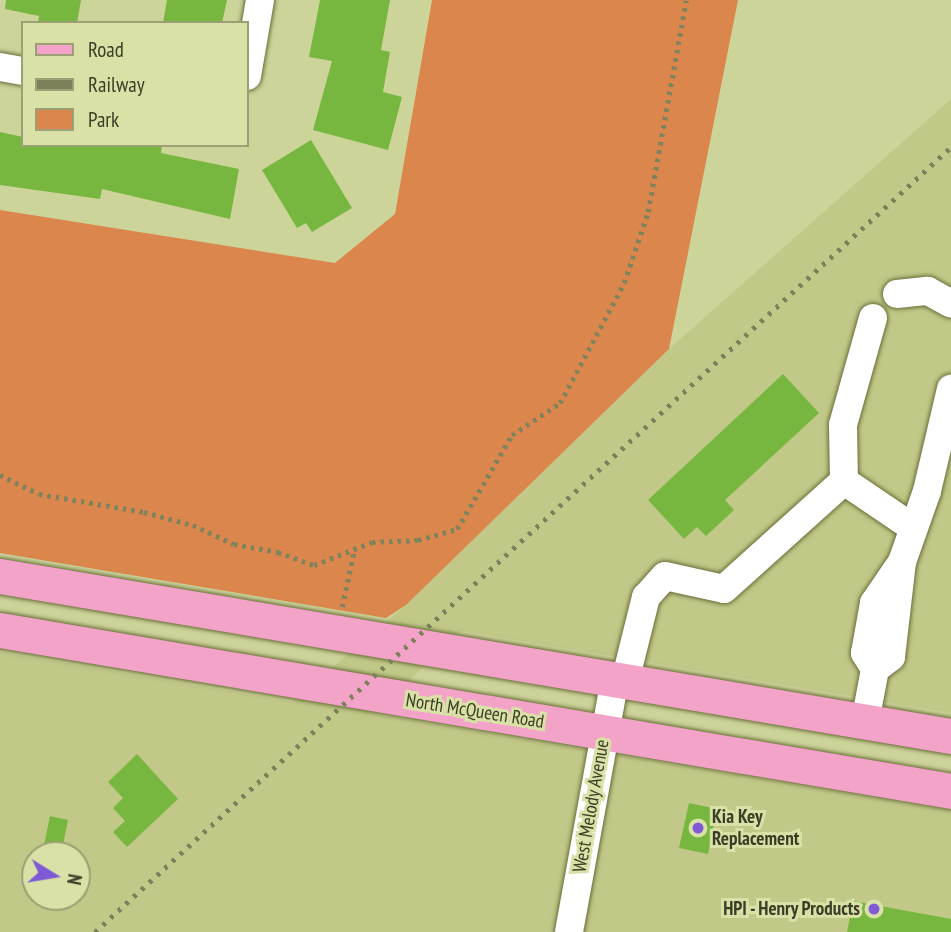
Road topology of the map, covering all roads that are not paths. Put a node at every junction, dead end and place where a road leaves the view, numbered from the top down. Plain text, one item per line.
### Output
1 (260, 0) edge
2 (0, 67) edge
3 (248, 70) edge
4 (21, 71) edge
5 (897, 294) dead end
6 (951, 304) edge
7 (873, 318) dead end
8 (951, 389) edge
9 (844, 481) junction
10 (912, 527) junction
11 (0, 576) edge
12 (0, 630) edge
13 (620, 680) junction
14 (864, 722) junction
15 (604, 732) junction
16 (951, 736) edge
17 (951, 791) edge
18 (569, 932) edge

1 - 3 street
2 - 4 street
5 - 6 street
7 - 9 street
8 - 10 street
9 - 10 street
9 - 13 street, West Melody Avenue
10 - 14 street
11 - 13 main road
12 - 15 main road, North McQueen Road
13 - 14 main road
13 - 15 street, West Melody Avenue
14 - 16 main road
15 - 17 main road, North McQueen Road
15 - 18 street, West Melody Avenue

